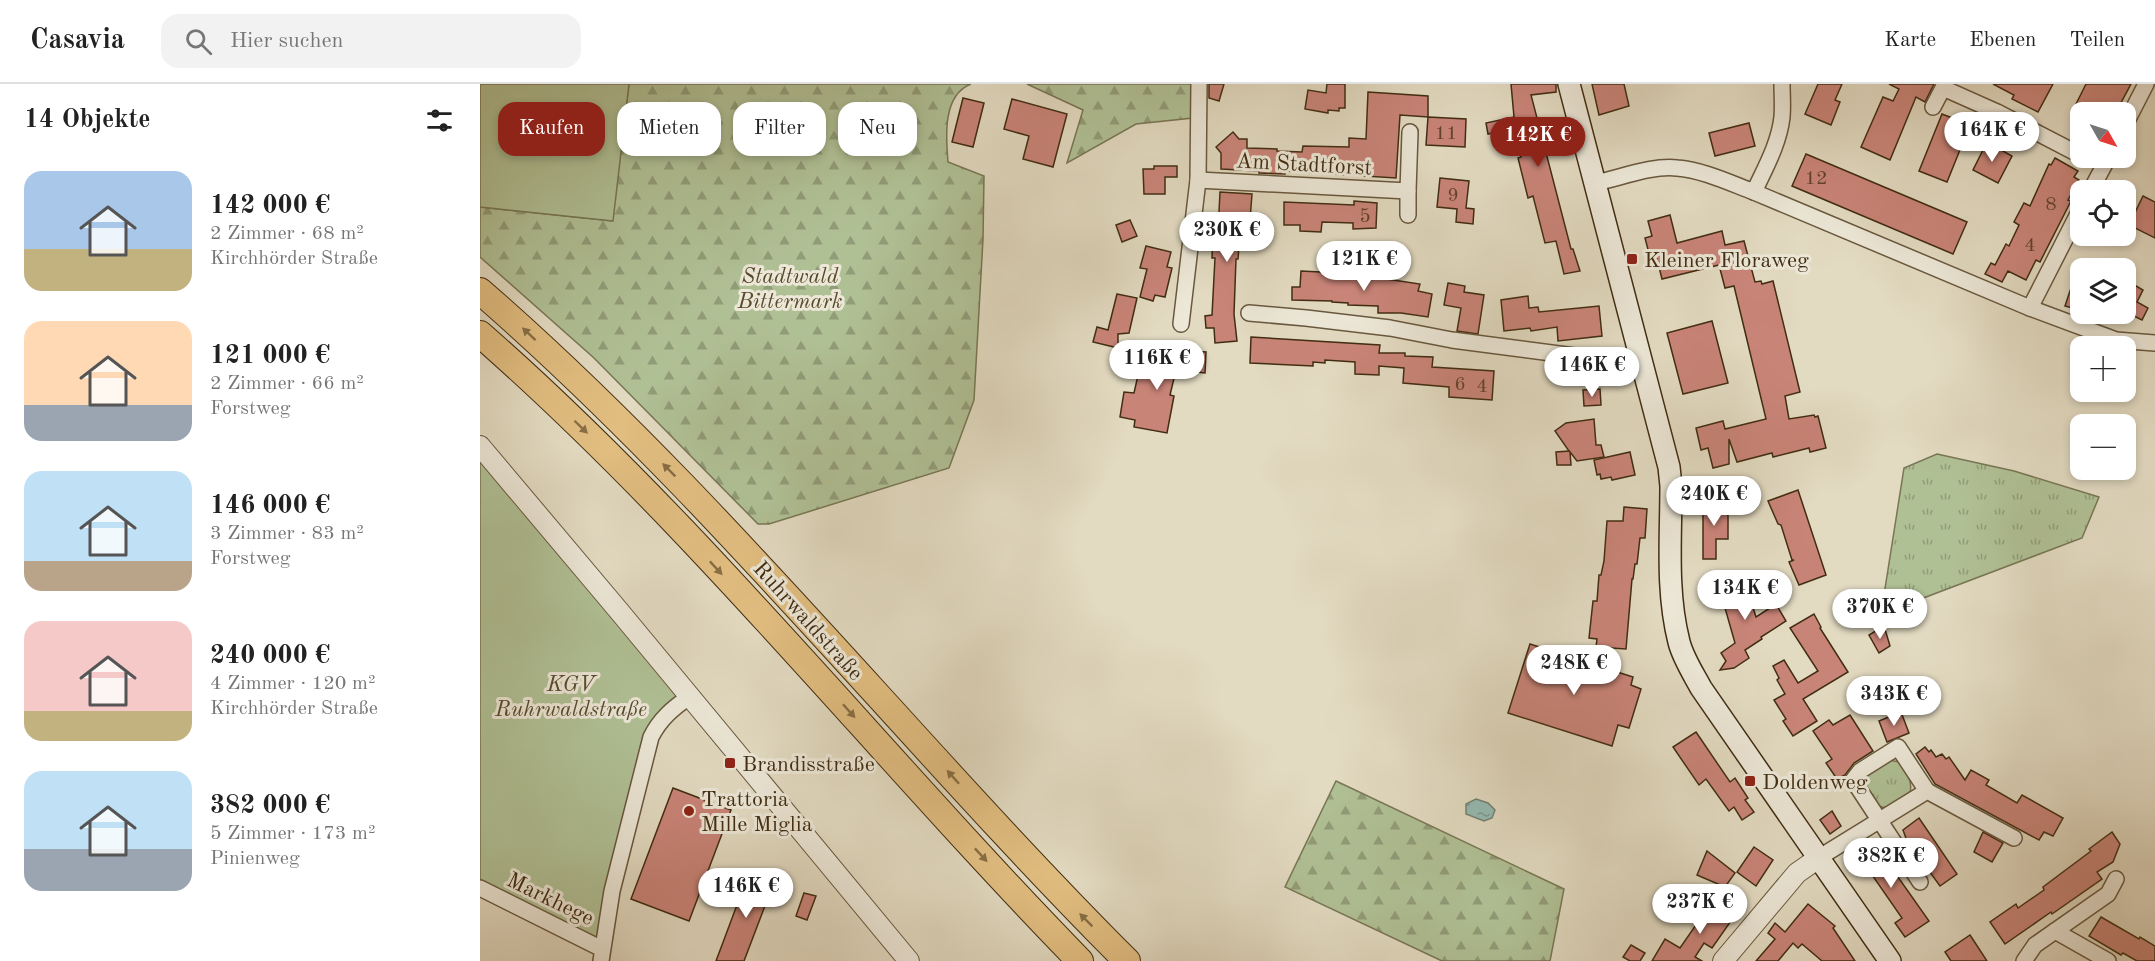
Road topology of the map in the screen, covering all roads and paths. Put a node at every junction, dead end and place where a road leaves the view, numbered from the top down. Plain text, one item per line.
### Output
1 (1199, 84) edge
2 (1569, 84) edge
3 (1782, 84) edge
4 (2146, 84) edge
5 (1944, 86) edge
6 (2136, 104) edge
7 (1933, 107) dead end
8 (1410, 132) dead end
9 (2070, 150) edge
10 (1198, 180) junction
11 (1594, 183) junction
12 (1408, 191) junction
13 (1754, 192) junction
14 (1408, 215) dead end
15 (2070, 230) edge
16 (480, 291) edge
17 (2030, 308) junction
18 (1249, 313) dead end
19 (1181, 324) dead end
20 (480, 334) edge
21 (2155, 343) edge
22 (1643, 365) junction
23 (480, 446) edge
24 (689, 697) junction
25 (1927, 791) junction
26 (1880, 821) junction
27 (2014, 838) dead end
28 (1820, 857) junction
29 (2116, 879) dead end
30 (1920, 882) dead end
31 (480, 888) edge
32 (2055, 931) junction
33 (601, 955) edge
34 (909, 961) edge
35 (1080, 961) edge
36 (1127, 961) edge
37 (1723, 961) edge
38 (1890, 961) edge
39 (2024, 961) edge
40 (2108, 961) edge

1 - 10 street
2 - 11 main road
3 - 13 street
4 - 6 street
5 - 7 street
5 - 9 street
8 - 12 street
10 - 12 street, Am Stadtforst
10 - 19 street
11 - 13 street
11 - 22 main road
12 - 14 street
13 - 17 street
15 - 17 street
36 -> 16 highway, Ruhrwaldstraße
17 - 21 street
18 - 22 street
20 -> 35 highway
22 - 28 main road
23 - 24 street
24 - 33 street
24 - 34 street
25 - 26 street
25 - 26 street
25 - 27 street
26 - 28 street
26 - 30 street
28 - 37 street
28 - 38 main road
29 - 32 street
31 - 33 street, Markhege
32 - 39 street
32 - 40 street

